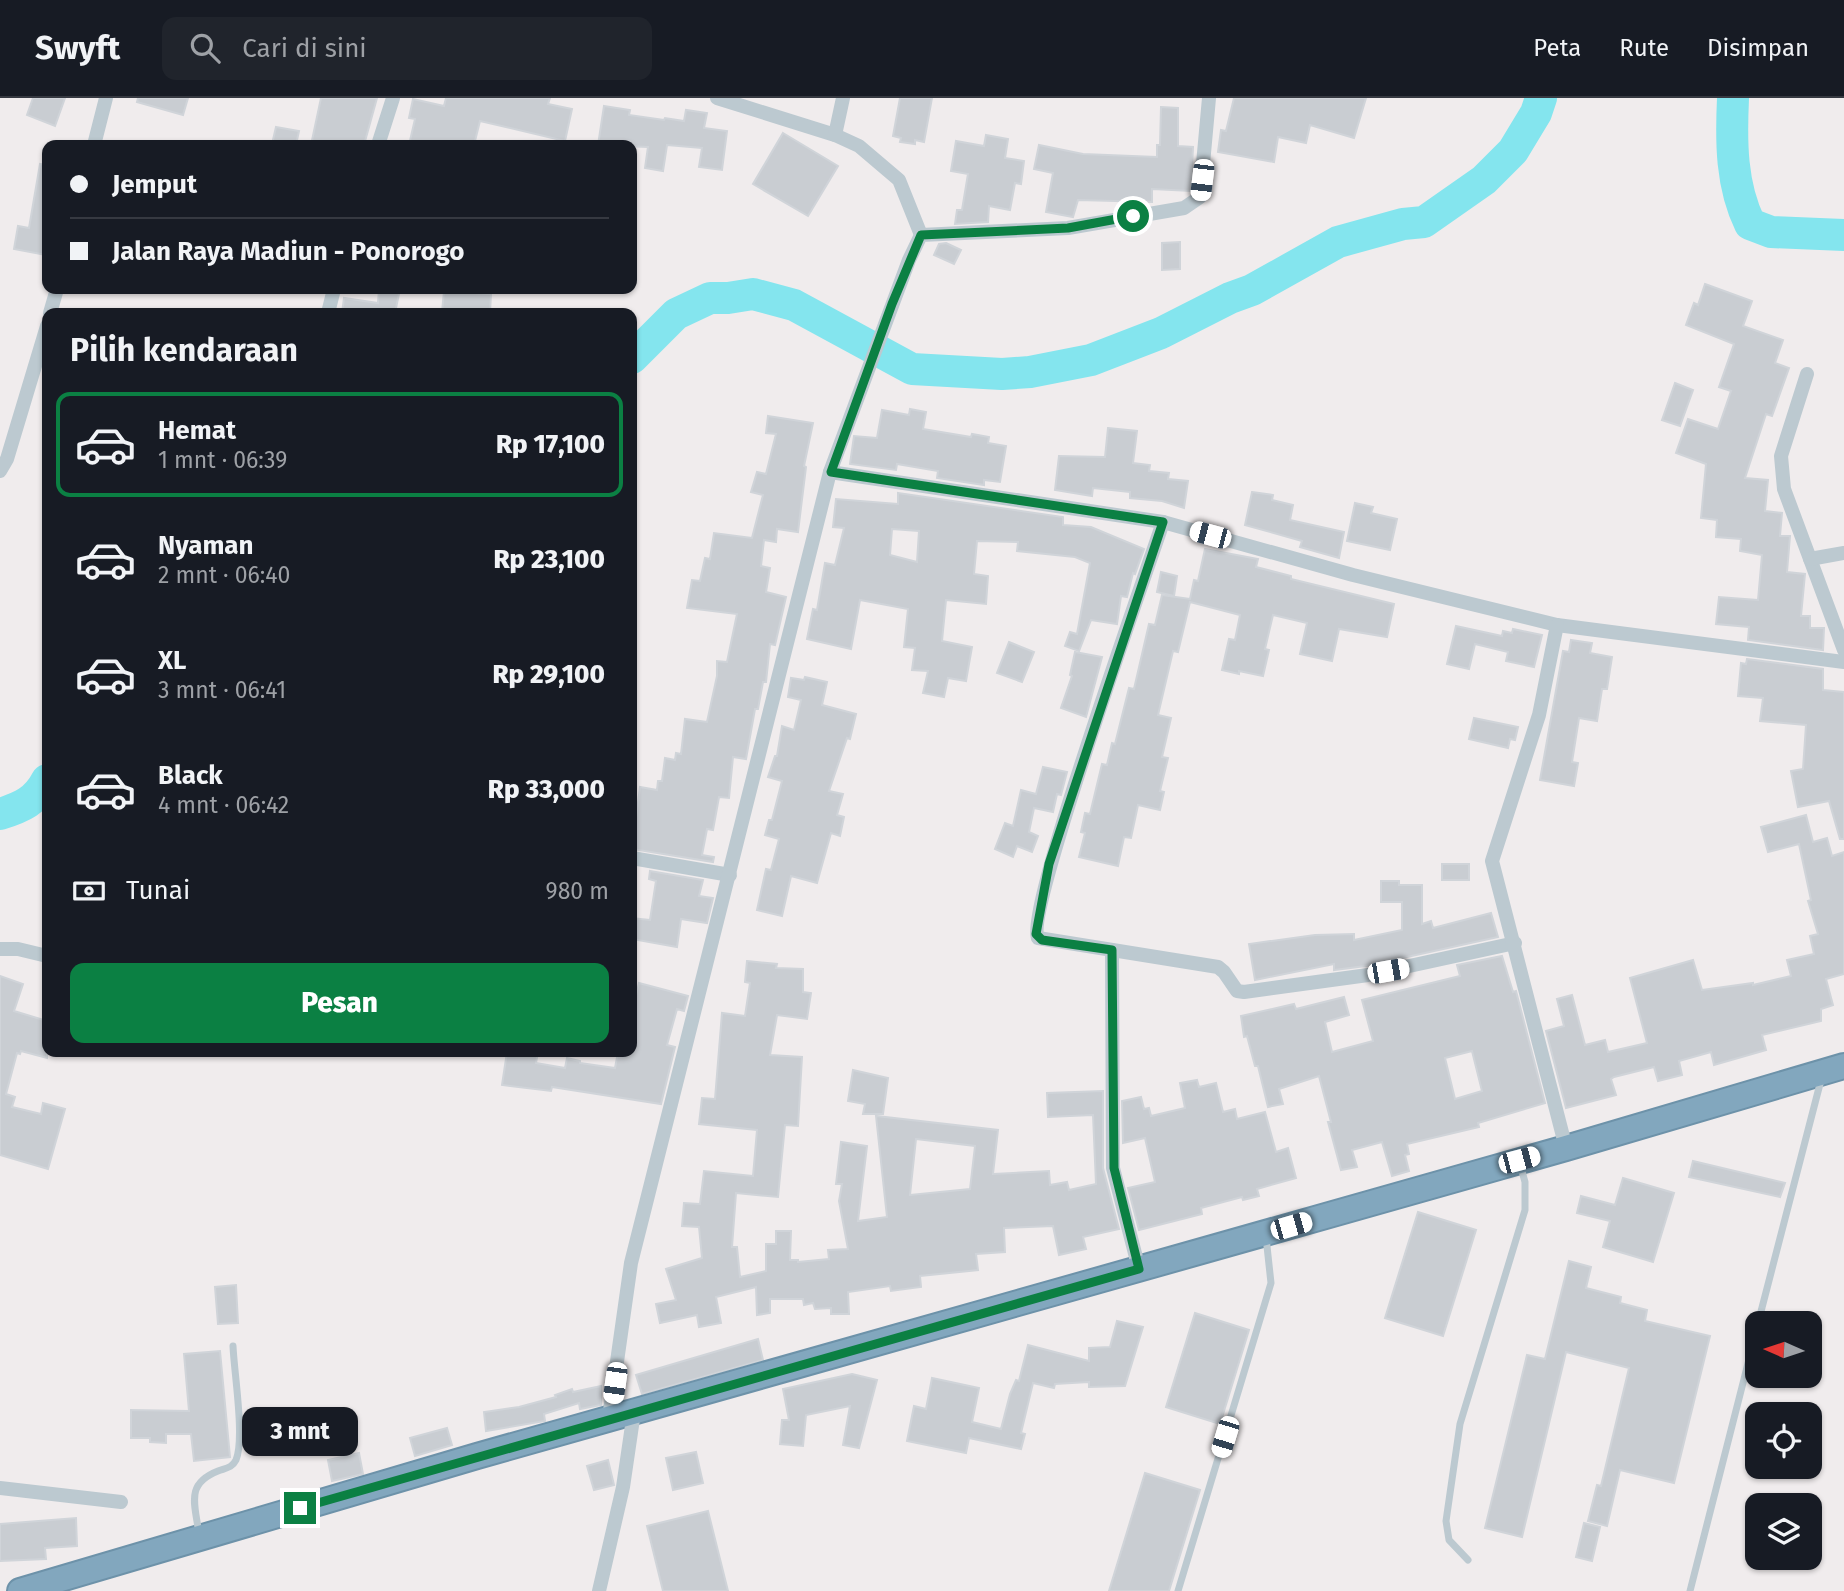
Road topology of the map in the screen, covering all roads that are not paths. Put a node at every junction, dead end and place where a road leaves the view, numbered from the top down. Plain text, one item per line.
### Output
1 (106, 98) edge
2 (393, 98) edge
3 (717, 98) edge
4 (844, 98) edge
5 (1209, 98) edge
6 (835, 135) junction
7 (94, 140) edge
8 (380, 140) edge
9 (921, 235) junction
10 (42, 359) edge
11 (1807, 374) dead end
12 (0, 471) edge
13 (831, 472) junction
14 (1163, 522) junction
15 (1844, 553) edge
16 (1810, 559) junction
17 (1557, 625) junction
18 (1844, 650) edge
19 (1844, 662) edge
20 (637, 859) edge
21 (730, 875) junction
22 (1515, 943) junction
23 (0, 949) edge
24 (1112, 950) junction
25 (42, 955) edge
26 (1833, 1069) edge
27 (1566, 1148) junction
28 (1519, 1160) junction
29 (1266, 1233) junction
30 (1139, 1269) junction
31 (1762, 1311) edge
32 (233, 1346) dead end
33 (1745, 1377) edge
34 (634, 1412) junction
35 (610, 1418) junction
36 (0, 1488) edge
37 (121, 1502) dead end
38 (199, 1538) junction
39 (1468, 1560) dead end
40 (20, 1591) edge
41 (599, 1591) edge
42 (1178, 1591) edge
43 (1690, 1591) edge

1 - 7 street
2 - 8 street
3 - 6 street
4 - 6 street
5 - 9 street
6 - 9 street
9 - 13 street
10 - 12 street
11 - 16 street
13 - 14 street
13 - 21 street
14 - 17 street
14 - 24 street
15 - 16 street
16 - 18 street
17 - 19 street
17 - 22 street
20 - 21 street
21 - 35 street
22 - 24 street
22 - 27 street
23 - 25 street
24 - 30 street
26 - 27 highway
26 - 31 lane
27 - 28 highway
28 - 29 highway
28 - 39 lane
29 - 30 highway
29 - 42 lane
30 - 34 highway
32 - 38 lane
33 - 43 lane
34 - 35 highway
34 - 41 street
35 - 38 highway
36 - 37 street
38 - 40 highway

